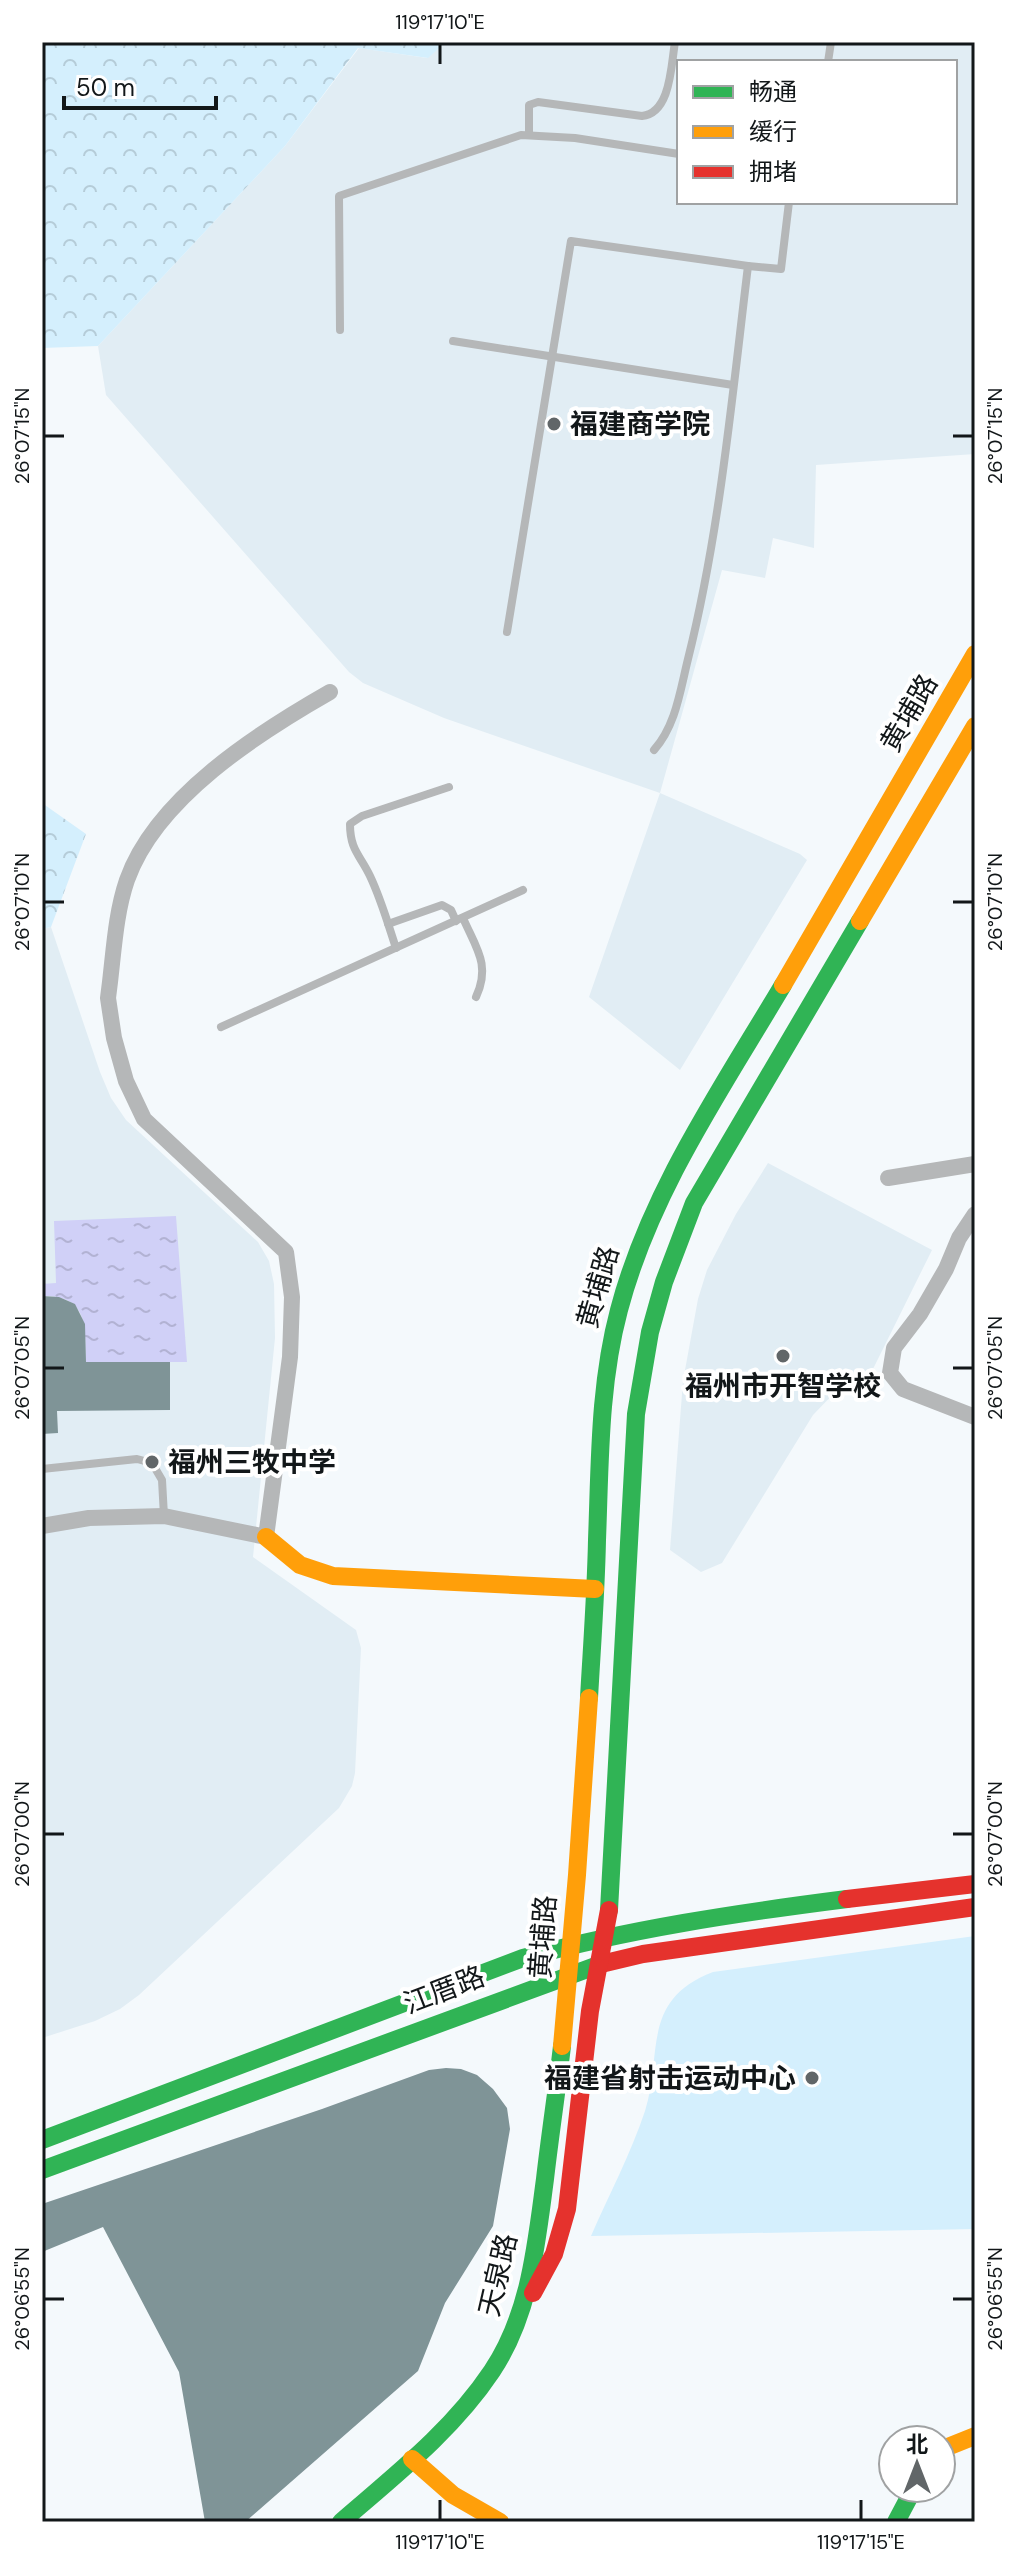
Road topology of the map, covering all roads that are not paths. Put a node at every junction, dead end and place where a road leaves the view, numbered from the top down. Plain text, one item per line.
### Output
1 (675, 42) edge
2 (529, 134) junction
3 (677, 154) edge
4 (789, 204) edge
5 (748, 266) junction
6 (340, 330) dead end
7 (453, 341) dead end
8 (551, 357) junction
9 (733, 385) junction
10 (507, 632) dead end
11 (975, 654) edge
12 (330, 692) dead end
13 (975, 726) edge
14 (654, 750) dead end
15 (449, 787) dead end
16 (523, 890) dead end
17 (460, 920) junction
18 (388, 924) junction
19 (396, 948) junction
20 (476, 997) dead end
21 (221, 1027) dead end
22 (975, 1164) edge
23 (888, 1178) dead end
24 (975, 1214) edge
25 (975, 1417) edge
26 (42, 1469) edge
27 (164, 1516) junction
28 (42, 1526) edge
29 (266, 1537) junction
30 (595, 1589) junction
31 (975, 1884) edge
32 (975, 1907) edge
33 (605, 1935) junction
34 (570, 1944) junction
35 (600, 1964) junction
36 (568, 1974) junction
37 (564, 2022) joint
38 (42, 2140) edge
39 (42, 2170) edge
40 (522, 2313) junction
41 (412, 2459) junction
42 (906, 2504) edge
43 (341, 2522) edge
44 (500, 2522) edge
45 (896, 2522) edge

1 - 2 lane
2 - 3 lane
2 - 6 lane
4 - 5 lane
5 - 8 lane
5 - 9 lane
7 - 8 lane
8 - 9 lane
8 - 10 lane
9 - 14 lane
11 - 30 main road, 黄埔路
12 - 29 street
13 - 33 main road, 黄埔路
15 - 18 lane
16 - 17 lane
17 - 18 lane
17 - 19 lane
17 - 20 lane
18 - 19 lane
19 - 21 lane
22 - 23 street
24 - 25 street
26 - 27 lane
27 - 28 street
27 - 29 street
29 - 30 main road
30 - 34 main road, 黄埔路
31 - 33 main road, 江厝路
32 - 35 main road, 江厝路
33 - 34 main road, 江厝路
33 - 35 main road, 黄埔路
34 - 36 main road, 黄埔路
34 - 38 main road, 江厝路
35 - 36 main road, 江厝路
35 - 40 main road, 黄埔路
36 - 37 main road, 黄埔路
36 - 39 main road, 江厝路
37 - 40 main road, 天泉路
40 - 41 main road, 天泉路
41 - 43 main road, 天泉路
41 - 44 main road
42 - 45 main road

